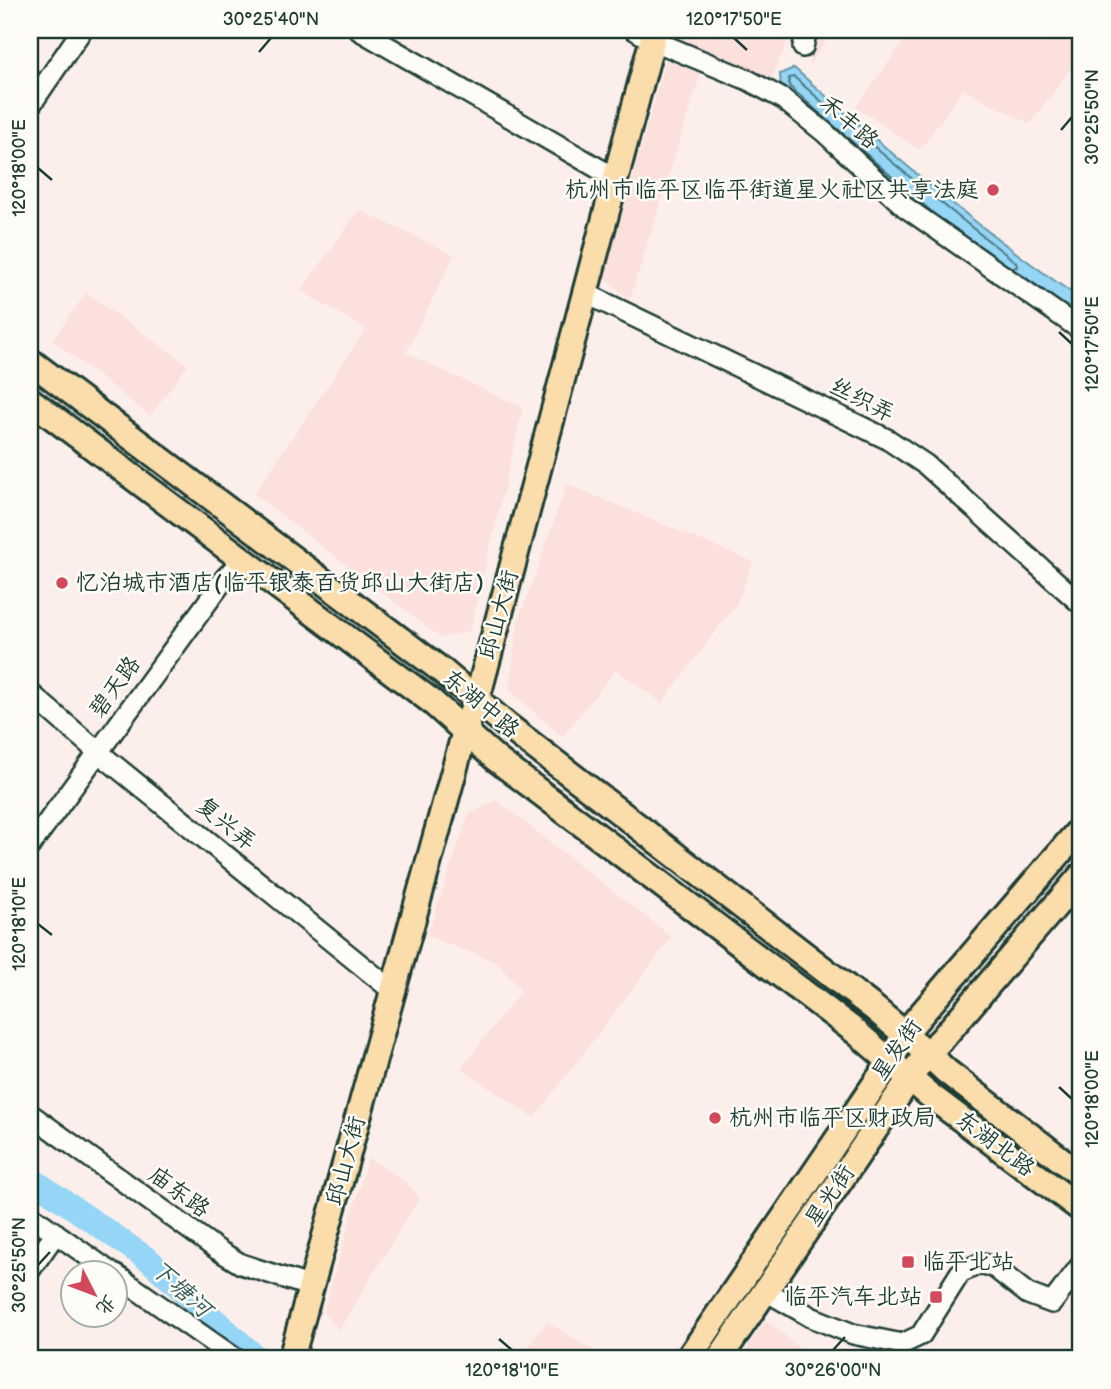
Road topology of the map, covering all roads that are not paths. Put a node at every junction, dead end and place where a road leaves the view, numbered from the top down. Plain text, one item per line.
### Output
1 (82, 30) edge
2 (359, 30) edge
3 (647, 33) edge
4 (30, 106) edge
5 (615, 178) junction
6 (585, 293) junction
7 (1081, 330) edge
8 (30, 361) edge
9 (30, 400) edge
10 (243, 560) junction
11 (1081, 604) edge
12 (480, 688) junction
13 (30, 693) edge
14 (465, 731) junction
15 (98, 752) junction
16 (1081, 828) edge
17 (30, 846) edge
18 (1081, 876) edge
19 (393, 991) junction
20 (905, 1033) junction
21 (927, 1053) junction
22 (890, 1062) junction
23 (909, 1079) junction
24 (30, 1114) edge
25 (1081, 1175) edge
26 (1081, 1209) edge
27 (30, 1215) edge
28 (56, 1233) junction
29 (94, 1260) edge
30 (1081, 1265) edge
31 (30, 1270) edge
32 (130, 1285) edge
33 (312, 1287) junction
34 (766, 1291) junction
35 (236, 1359) edge
36 (291, 1359) edge
37 (688, 1359) edge
38 (719, 1359) edge

1 - 4 street
2 - 5 street
3 - 5 main road, 邱山大街
3 - 7 street, 禾丰路
5 - 6 main road, 邱山大街
6 - 11 street, 丝织弄
6 - 12 main road, 邱山大街
8 - 12 main road, 东湖中路
9 - 10 main road, 东湖中路
10 - 14 main road, 东湖中路
10 - 15 street, 碧天路
12 - 14 main road, 邱山大街
12 - 20 main road, 东湖中路
13 - 15 street, 复兴弄
14 - 19 main road, 邱山大街
14 - 22 main road, 东湖中路
15 - 17 street, 碧天路
15 - 19 street, 复兴弄
16 - 20 main road, 星发街
18 - 21 main road, 星光街
19 - 33 main road, 邱山大街
20 - 21 main road, 东湖中路
20 - 22 main road, 星发街
21 - 23 main road, 星光街
21 - 25 main road, 东湖北路
22 - 23 main road, 东湖中路
22 - 37 main road, 星发街
23 - 26 main road, 东湖北路
23 - 34 main road, 星光街
24 - 33 street, 庙东路
27 - 28 street
28 - 29 street
28 - 31 street
30 - 34 street
32 - 35 street
33 - 36 main road, 邱山大街
34 - 38 main road, 星光街

